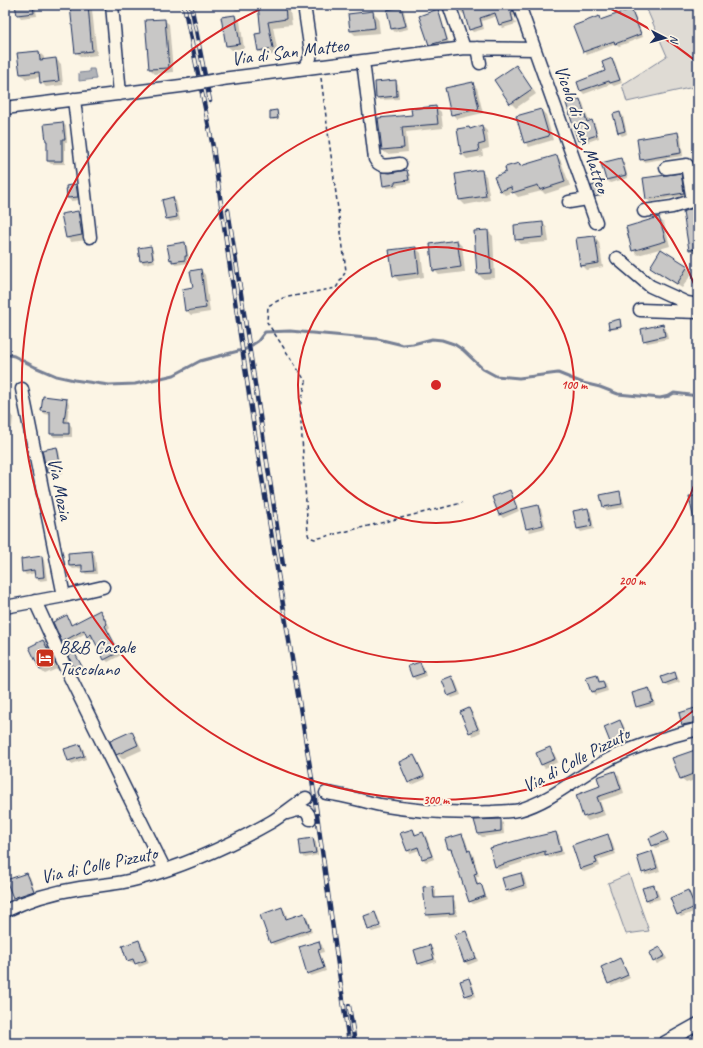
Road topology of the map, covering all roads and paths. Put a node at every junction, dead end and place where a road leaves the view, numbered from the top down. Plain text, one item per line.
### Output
1 (112, 5) edge
2 (304, 5) edge
3 (449, 5) edge
4 (519, 5) edge
5 (464, 48) junction
6 (477, 48) junction
7 (534, 49) junction
8 (363, 61) junction
9 (480, 63) dead end
10 (320, 66) junction
11 (304, 68) junction
12 (120, 94) junction
13 (74, 99) junction
14 (5, 108) edge
15 (400, 164) dead end
16 (666, 168) dead end
17 (587, 199) junction
18 (696, 200) edge
19 (569, 202) dead end
20 (644, 211) dead end
21 (596, 222) dead end
22 (90, 237) dead end
23 (617, 258) dead end
24 (698, 305) edge
25 (640, 310) dead end
26 (698, 312) edge
27 (22, 389) dead end
28 (462, 503) dead end
29 (103, 587) dead end
30 (64, 596) junction
31 (35, 601) junction
32 (5, 607) edge
33 (698, 729) edge
34 (326, 794) tunnel mouth
35 (306, 798) tunnel mouth
36 (284, 814) junction
37 (310, 819) dead end
38 (165, 870) junction
39 (5, 911) edge
40 (698, 1024) edge
41 (664, 1043) edge

1 - 12 street
2 - 11 street
3 - 5 street
4 - 7 street
5 - 6 street, Via di San Matteo
5 - 8 street, Via di San Matteo
6 - 7 street, Via di San Matteo
6 - 9 street
7 - 17 street, Vicolo di San Matteo
8 - 10 street, Via di San Matteo
8 - 15 street
10 - 11 street, Via di San Matteo
10 - 28 path
11 - 12 street, Via di San Matteo, bridge
12 - 13 street, Via di San Matteo
13 - 14 street, Via di San Matteo
13 - 22 street
16 - 18 street
17 - 19 street
17 - 21 street, Vicolo di San Matteo
18 - 20 street
23 - 24 street
25 - 26 street
27 - 30 street, Via Mozia
29 - 30 street
30 - 31 street
31 - 32 street
31 - 38 street
33 - 34 street, Via di Colle Pizzuto
35 - 36 street, Via di Colle Pizzuto
36 - 37 street
36 - 38 street, Via di Colle Pizzuto
38 - 39 street, Via di Colle Pizzuto
40 - 41 street

